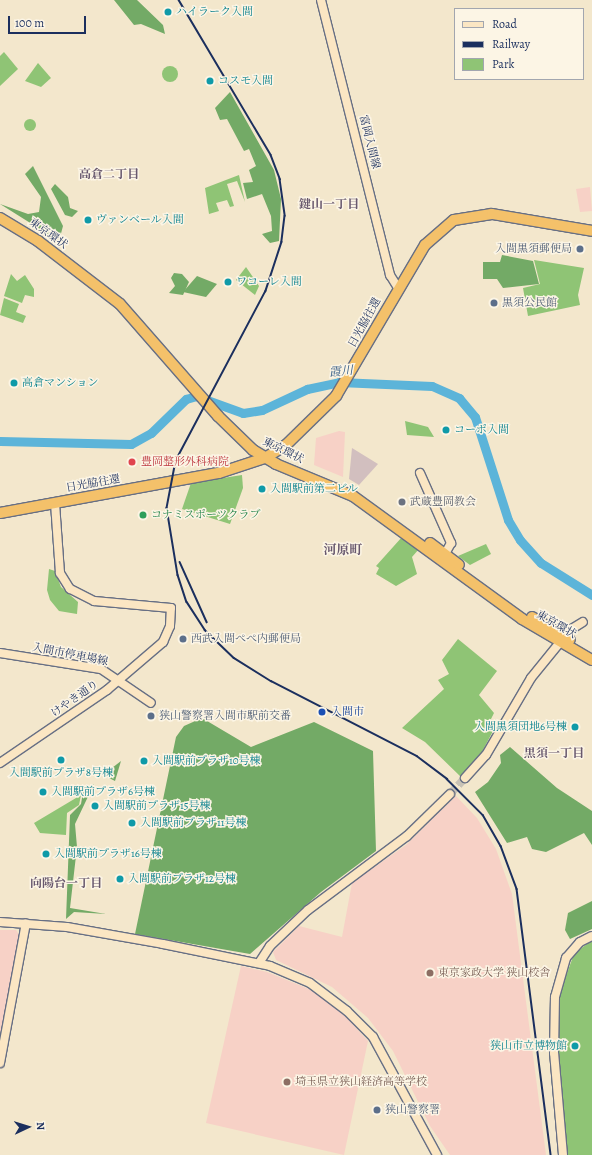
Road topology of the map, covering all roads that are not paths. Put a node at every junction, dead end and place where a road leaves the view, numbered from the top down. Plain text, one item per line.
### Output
1 (321, 0) edge
2 (0, 212) edge
3 (0, 218) edge
4 (592, 231) edge
5 (398, 288) junction
6 (196, 386) junction
7 (268, 456) junction
8 (420, 473) dead end
9 (55, 503) junction
10 (0, 513) edge
11 (445, 554) junction
12 (584, 622) dead end
13 (563, 640) junction
14 (0, 653) edge
15 (592, 653) edge
16 (592, 660) edge
17 (120, 679) junction
18 (151, 703) dead end
19 (0, 763) edge
20 (465, 778) tunnel mouth
21 (450, 794) tunnel mouth
22 (0, 922) edge
23 (26, 923) junction
24 (592, 936) edge
25 (259, 963) junction
26 (0, 1063) edge
27 (437, 1155) edge
28 (563, 1155) edge

1 - 5 street, 富岡入間線
2 - 6 highway, 東京環状
3 - 6 highway, 東京環状
4 - 5 highway, 日光脇往還
5 - 7 highway, 日光脇往還
6 - 7 highway, 東京環状
7 - 9 highway, 日光脇往還
7 - 11 highway, 東京環状
7 - 13 highway, 東京環状
8 - 11 street
9 - 10 highway, 日光脇往還
9 - 17 street, けやき通り
11 - 13 highway, 東京環状
12 - 13 street
13 - 15 highway, 東京環状
13 - 16 highway, 東京環状
13 - 20 street
14 - 17 street, 入間市停車場線
17 - 18 street, 入間市停車場線
17 - 19 street, けやき通り
21 - 25 street
22 - 23 street
23 - 25 street
23 - 26 street
24 - 28 street
25 - 27 street

